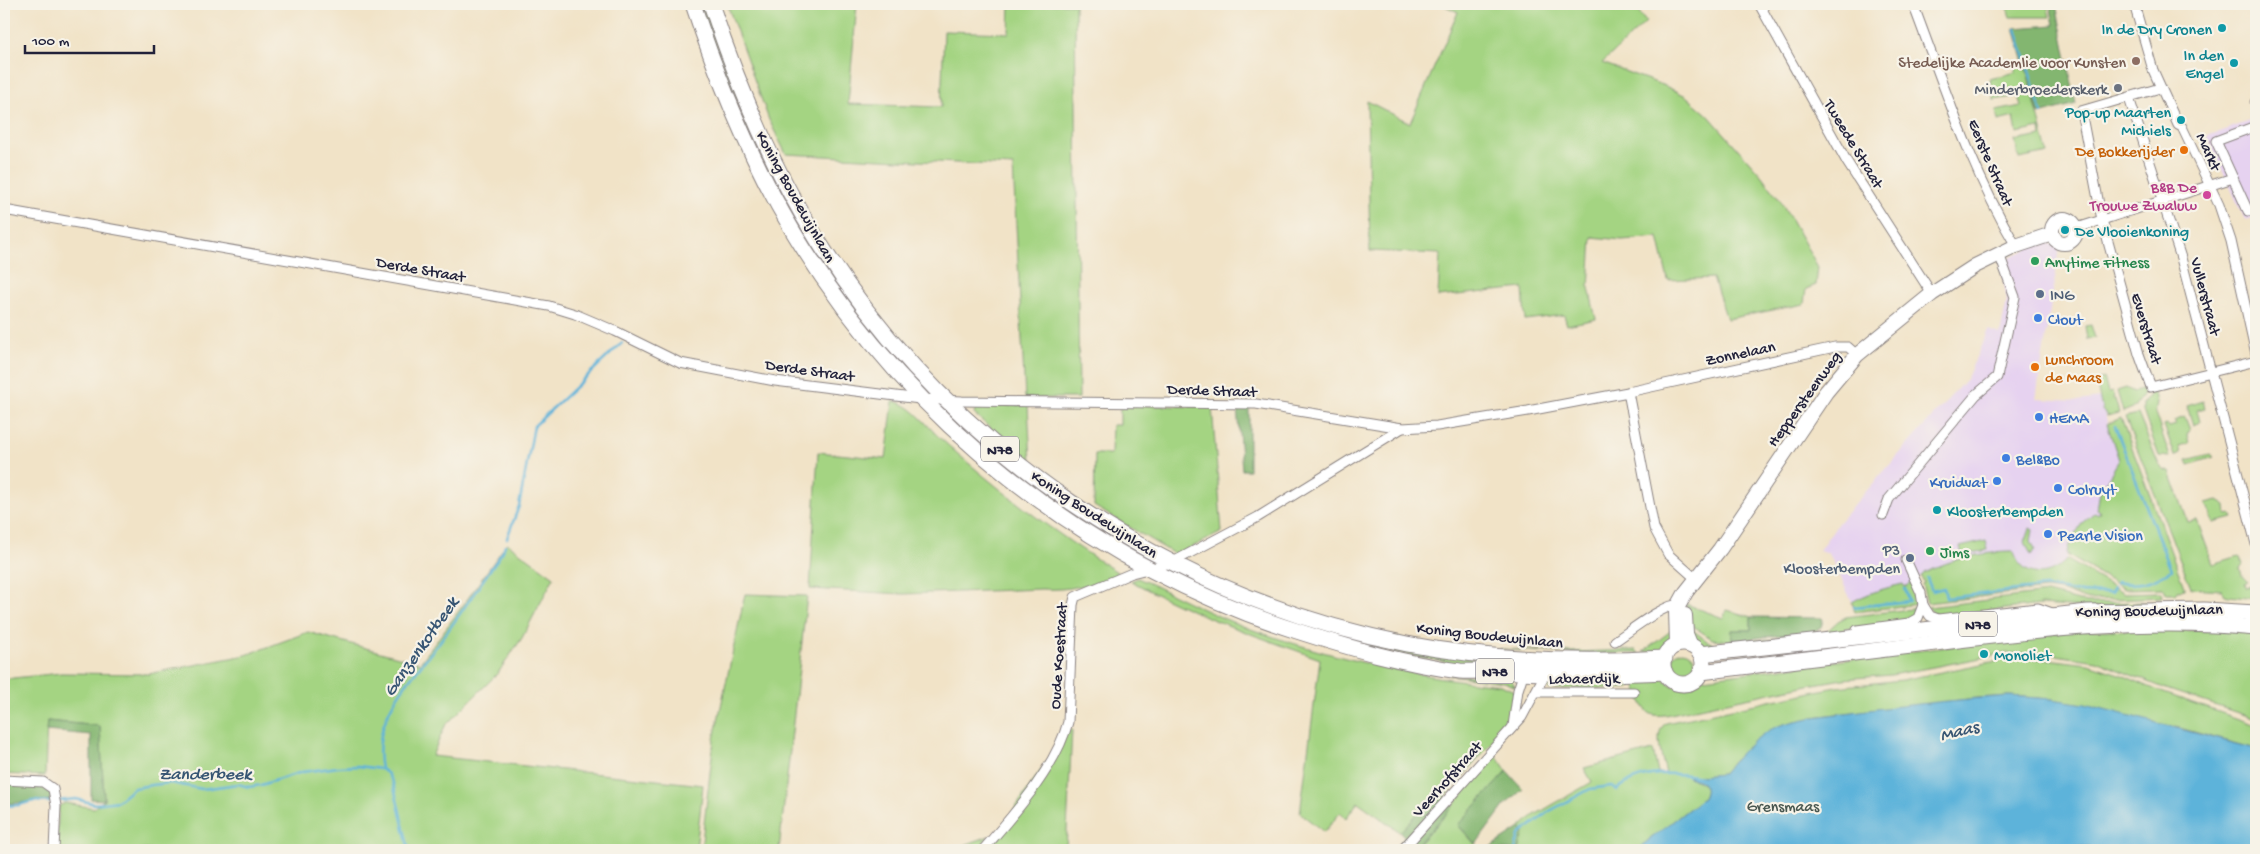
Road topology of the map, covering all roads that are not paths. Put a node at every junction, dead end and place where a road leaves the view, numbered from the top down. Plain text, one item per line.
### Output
1 (693, 4) edge
2 (711, 4) edge
3 (1759, 4) edge
4 (1913, 4) edge
5 (2134, 4) edge
6 (2160, 88) junction
7 (2129, 98) junction
8 (2256, 126) edge
9 (2233, 178) junction
10 (2210, 187) junction
11 (2162, 202) junction
12 (2256, 209) edge
13 (4, 210) edge
14 (2102, 220) junction
15 (2077, 228) joint
16 (2016, 246) junction
17 (1999, 254) junction
18 (1932, 294) junction
19 (2256, 354) edge
20 (1857, 355) junction
21 (2256, 361) edge
22 (2212, 370) junction
23 (1628, 392) junction
24 (920, 398) junction
25 (946, 400) junction
26 (1402, 428) junction
27 (1883, 515) dead end
28 (2256, 544) edge
29 (1906, 560) dead end
30 (1171, 563) junction
31 (1149, 570) junction
32 (1696, 579) junction
33 (1681, 604) junction
34 (1923, 606) junction
35 (2050, 613) junction
36 (2256, 613) edge
37 (1938, 619) junction
38 (1909, 623) junction
39 (2256, 628) edge
40 (2042, 630) junction
41 (1615, 641) dead end
42 (1825, 641) junction
43 (1689, 648) junction
44 (1530, 658) junction
45 (1665, 665) junction
46 (1701, 672) junction
47 (1523, 673) junction
48 (1545, 674) junction
49 (1536, 692) junction
50 (1634, 692) dead end
51 (1513, 726) junction
52 (4, 780) edge
53 (54, 850) edge
54 (983, 850) edge
55 (1402, 850) edge

1 - 24 main road, Koning Boudewijnlaan / N78
2 - 25 main road, Koning Boudewijnlaan / N78
3 - 18 street, Tweede Straat
4 - 16 street, Eerste Straat
5 - 6 street, Markt
6 - 7 street
6 - 10 street, Markt
7 - 11 street, Vullerstraat
7 - 14 street, Everstraat
8 - 9 street, Markt
9 - 10 street, Markt
9 - 12 street, Markt
10 - 11 street
10 - 19 street, Markt
11 - 14 street
11 - 22 street, Vullerstraat
13 - 24 street, Derde Straat
14 - 15 street
14 - 22 street, Everstraat
15 - 16 street, Heppersteenweg
16 - 17 street, Heppersteenweg
17 - 18 street, Heppersteenweg
17 - 27 street
18 - 20 street, Heppersteenweg
20 - 23 street, Zonnelaan
20 - 32 street, Heppersteenweg
21 - 22 street
22 - 28 street, Vullerstraat
23 - 26 street, Derde Straat
23 - 32 street
24 - 25 street, Derde Straat
24 - 31 main road, Koning Boudewijnlaan / N78
25 - 26 street, Derde Straat
25 - 30 main road, Koning Boudewijnlaan / N78
26 - 30 street, Oude Koestraat
29 - 34 street
30 - 31 street, Oude Koestraat
30 - 44 main road, Koning Boudewijnlaan / N78
31 - 47 main road, Koning Boudewijnlaan / N78
31 - 54 street, Oude Koestraat
32 - 33 street, Heppersteenweg
33 - 41 street
33 - 43 street
34 - 37 street
34 - 38 street
35 - 36 main road, Koning Boudewijnlaan / N78
35 - 37 street
35 - 40 street
35 - 42 main road, Koning Boudewijnlaan / N78
37 - 38 street
38 - 42 street
39 - 40 main road, Koning Boudewijnlaan / N78
40 - 46 main road, Koning Boudewijnlaan / N78
42 - 43 main road, Koning Boudewijnlaan / N78
43 - 45 main road
43 - 46 main road
44 - 45 main road, Koning Boudewijnlaan / N78
44 - 47 street
45 - 46 main road, N78
45 - 48 main road, Koning Boudewijnlaan / N78
47 - 48 main road, Koning Boudewijnlaan / N78
47 - 51 street
48 - 49 street, Veerhofstraat
49 - 50 street, Labaerdijk
49 - 51 street, Veerhofstraat
51 - 55 street, Veerhofstraat
52 - 53 street

